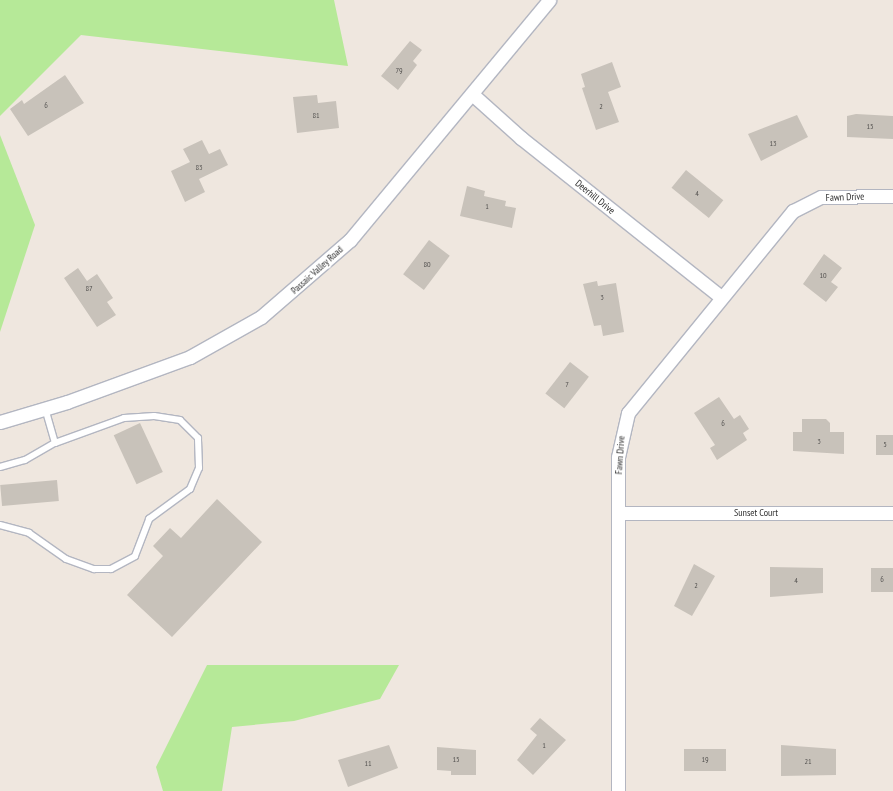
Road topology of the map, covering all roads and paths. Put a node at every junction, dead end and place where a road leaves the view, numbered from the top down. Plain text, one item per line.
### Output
1 (549, 0) edge
2 (472, 94) junction
3 (893, 196) edge
4 (721, 297) junction
5 (45, 409) junction
6 (0, 422) edge
7 (55, 442) junction
8 (0, 467) edge
9 (618, 513) junction
10 (893, 513) edge
11 (0, 525) edge
12 (618, 791) edge

1 - 2 street, Passaic Valley Road
2 - 4 street, Deerhill Drive
2 - 5 street, Passaic Valley Road
3 - 4 street, Fawn Drive
4 - 9 street, Fawn Drive
5 - 6 street, Passaic Valley Road
5 - 7 lane
7 - 8 lane
7 - 11 lane
9 - 10 street, Sunset Court
9 - 12 street, Fawn Drive

